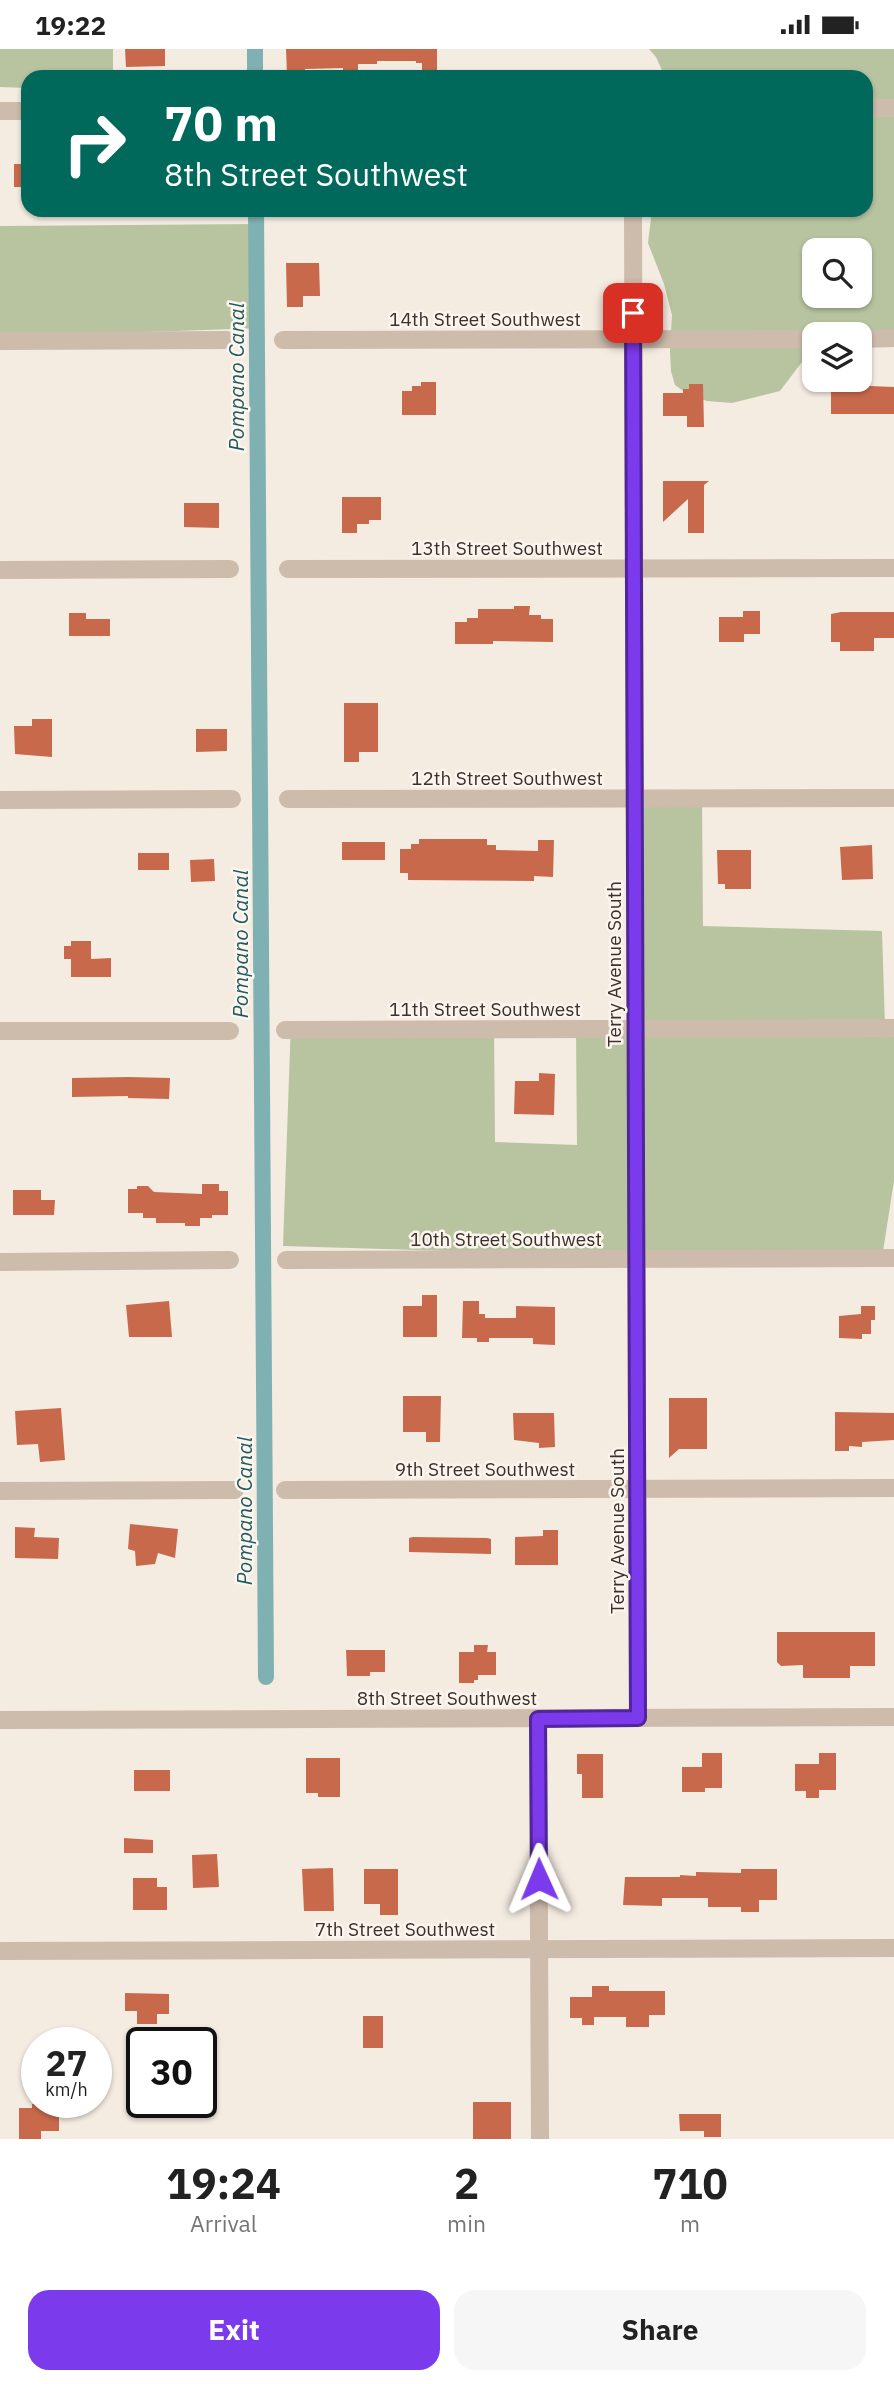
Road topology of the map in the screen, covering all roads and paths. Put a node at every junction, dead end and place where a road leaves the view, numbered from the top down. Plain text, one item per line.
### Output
1 (873, 108) edge
2 (894, 108) edge
3 (0, 111) edge
4 (21, 111) edge
5 (633, 217) edge
6 (872, 338) edge
7 (894, 338) edge
8 (633, 339) junction
9 (802, 339) edge
10 (227, 340) dead end
11 (283, 340) dead end
12 (0, 341) edge
13 (635, 568) junction
14 (894, 568) edge
15 (230, 569) dead end
16 (288, 569) dead end
17 (0, 570) edge
18 (894, 798) edge
19 (232, 799) dead end
20 (288, 799) dead end
21 (635, 799) junction
22 (0, 800) edge
23 (894, 1028) edge
24 (635, 1029) junction
25 (285, 1030) dead end
26 (0, 1031) edge
27 (230, 1031) dead end
28 (894, 1258) edge
29 (286, 1259) dead end
30 (637, 1259) junction
31 (230, 1260) dead end
32 (0, 1262) edge
33 (894, 1488) edge
34 (637, 1489) junction
35 (234, 1490) dead end
36 (285, 1490) dead end
37 (0, 1491) edge
38 (894, 1717) edge
39 (638, 1718) junction
40 (538, 1719) junction
41 (0, 1720) edge
42 (894, 1948) edge
43 (539, 1949) junction
44 (0, 1951) edge
45 (540, 2139) edge

1 - 2 street
3 - 4 street
5 - 8 street, Terry Avenue South
6 - 7 street
8 - 9 street, 14th Street Southwest
8 - 11 street, 14th Street Southwest
8 - 13 street, Terry Avenue South
10 - 12 street
13 - 14 street, 13th Street Southwest
13 - 16 street, 13th Street Southwest
13 - 21 street, Terry Avenue South
15 - 17 street
18 - 21 street, 12th Street Southwest
19 - 22 street
20 - 21 street, 12th Street Southwest
21 - 24 street, Terry Avenue South
23 - 24 street, 11th Street Southwest
24 - 25 street, 11th Street Southwest
24 - 30 street, Terry Avenue South
26 - 27 street
28 - 30 street, 10th Street Southwest
29 - 30 street, 10th Street Southwest
30 - 34 street, Terry Avenue South
31 - 32 street
33 - 34 street, 9th Street Southwest
34 - 36 street, 9th Street Southwest
34 - 39 street, Terry Avenue South
35 - 37 street
38 - 39 street, 8th Street Southwest
39 - 40 street, 8th Street Southwest
40 - 41 street, 8th Street Southwest
40 - 43 street
42 - 43 street, 7th Street Southwest
43 - 44 street, 7th Street Southwest
43 - 45 street

